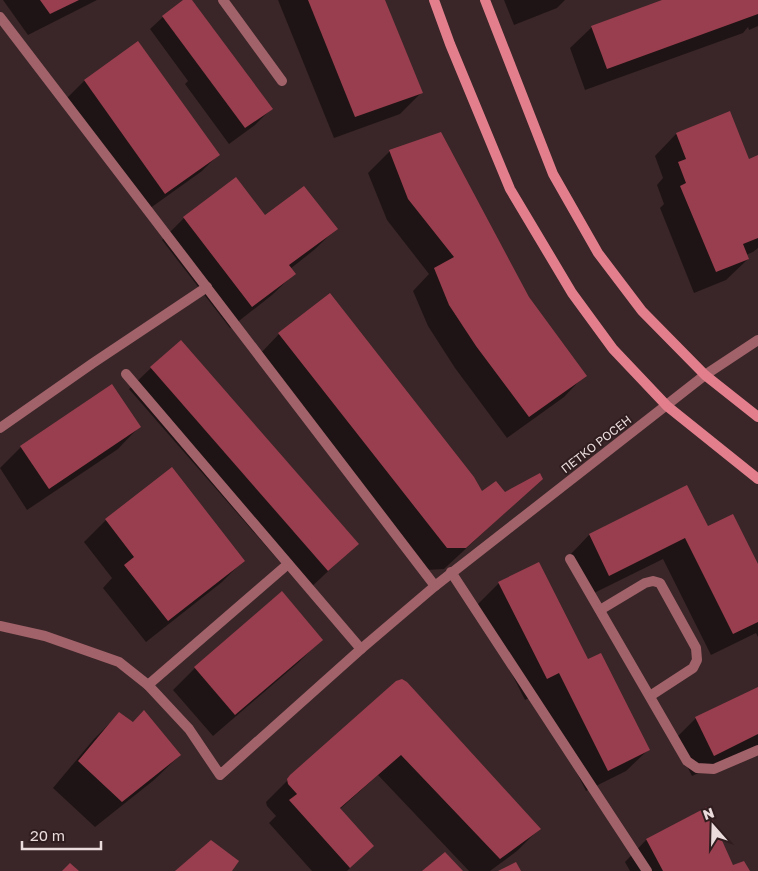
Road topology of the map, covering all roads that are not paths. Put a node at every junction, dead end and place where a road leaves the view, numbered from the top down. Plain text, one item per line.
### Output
1 (223, 0) edge
2 (434, 0) edge
3 (485, 0) edge
4 (0, 17) edge
5 (282, 81) dead end
6 (207, 287) junction
7 (758, 340) edge
8 (126, 374) dead end
9 (705, 375) junction
10 (666, 406) junction
11 (758, 418) edge
12 (0, 428) edge
13 (758, 479) edge
14 (570, 559) dead end
15 (288, 564) junction
16 (452, 572) junction
17 (435, 586) junction
18 (600, 610) junction
19 (0, 626) edge
20 (361, 649) junction
21 (148, 685) junction
22 (650, 696) junction
23 (758, 750) edge
24 (647, 871) edge

1 - 5 street
2 - 10 main road
3 - 9 main road
4 - 6 street
6 - 12 street
6 - 17 street
7 - 9 street, ПЕТКО РОСЕН
8 - 15 street
9 - 10 street, ПЕТКО РОСЕН
9 - 11 main road
10 - 13 main road
10 - 16 street, ПЕТКО РОСЕН
14 - 18 street
15 - 20 street
15 - 21 street
16 - 17 street, ПЕТКО РОСЕН
16 - 24 street
17 - 20 street, ПЕТКО РОСЕН
18 - 22 street
18 - 22 street
19 - 21 street
20 - 21 street, ПЕТКО РОСЕН
22 - 23 street

